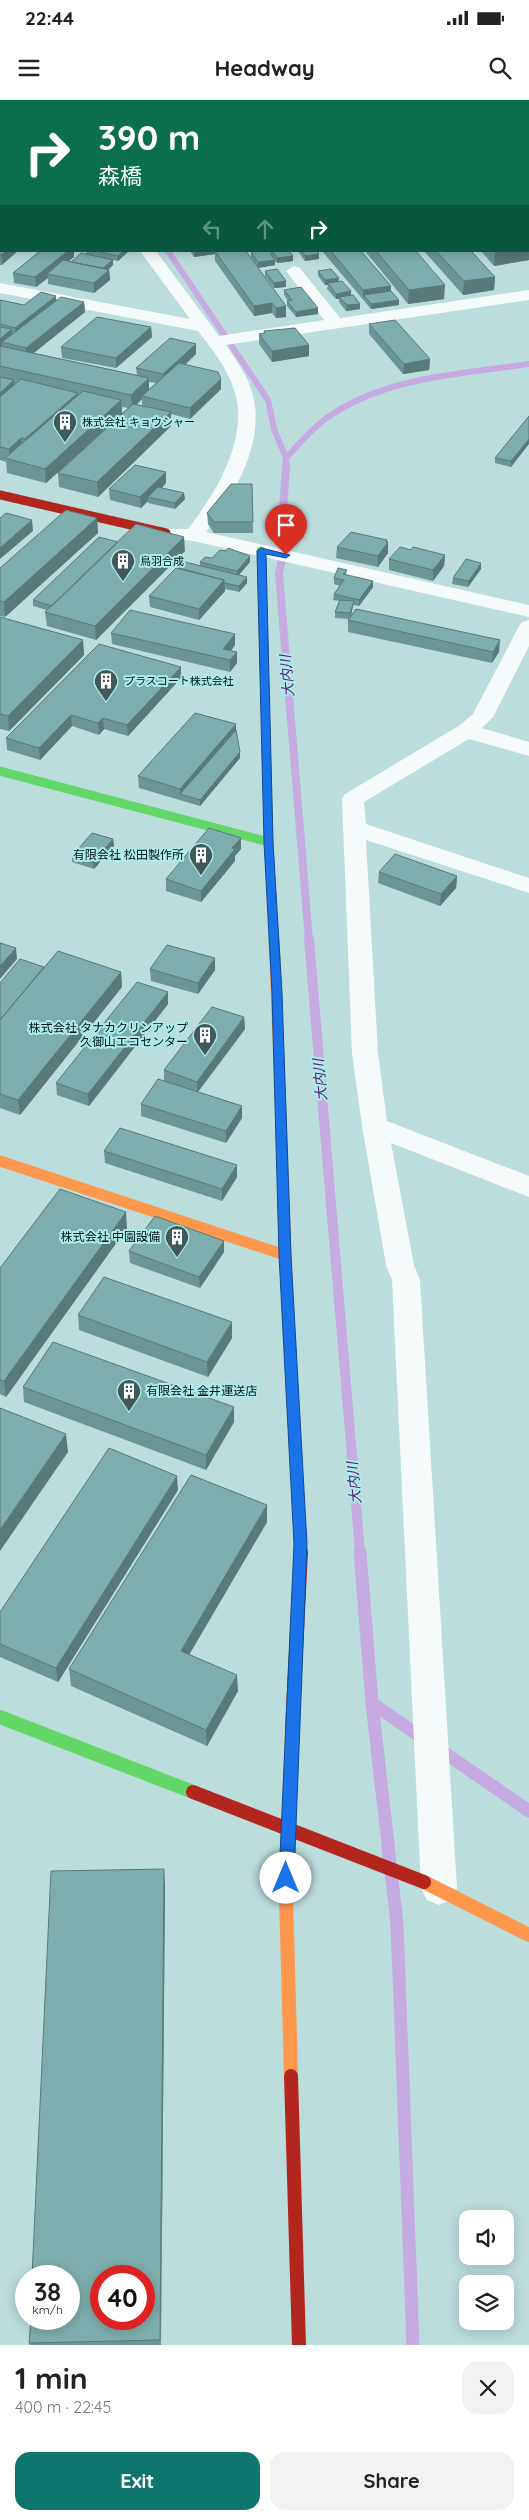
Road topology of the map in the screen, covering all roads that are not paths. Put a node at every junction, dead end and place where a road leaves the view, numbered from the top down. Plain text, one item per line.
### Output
1 (149, 252) edge
2 (294, 271) dead end
3 (0, 288) edge
4 (529, 295) edge
5 (336, 324) junction
6 (203, 327) junction
7 (214, 342) junction
8 (0, 495) edge
9 (166, 533) joint
10 (193, 535) junction
11 (266, 551) junction
12 (529, 611) edge
13 (529, 626) edge
14 (468, 730) junction
15 (529, 749) edge
16 (0, 771) edge
17 (354, 828) junction
18 (268, 842) junction
19 (529, 886) edge
20 (375, 1126) junction
21 (0, 1161) edge
22 (529, 1188) edge
23 (285, 1255) junction
24 (0, 1717) edge
25 (287, 1829) junction
26 (439, 1888) junction
27 (529, 1935) edge
28 (299, 2345) edge

1 - 6 street
2 - 5 street
3 - 6 street
4 - 5 street
5 - 7 street
6 - 7 street
7 - 10 street
8 - 9 street
9 - 10 street
10 - 11 street
11 - 12 street
11 - 18 street
13 - 14 street
14 - 15 street
14 - 17 street
16 - 18 street
17 - 19 street
17 - 20 street
18 - 23 street
20 - 22 street
20 - 26 street
21 - 23 street
23 - 25 street
24 - 25 street
25 - 26 street
25 - 28 street
26 - 27 street

